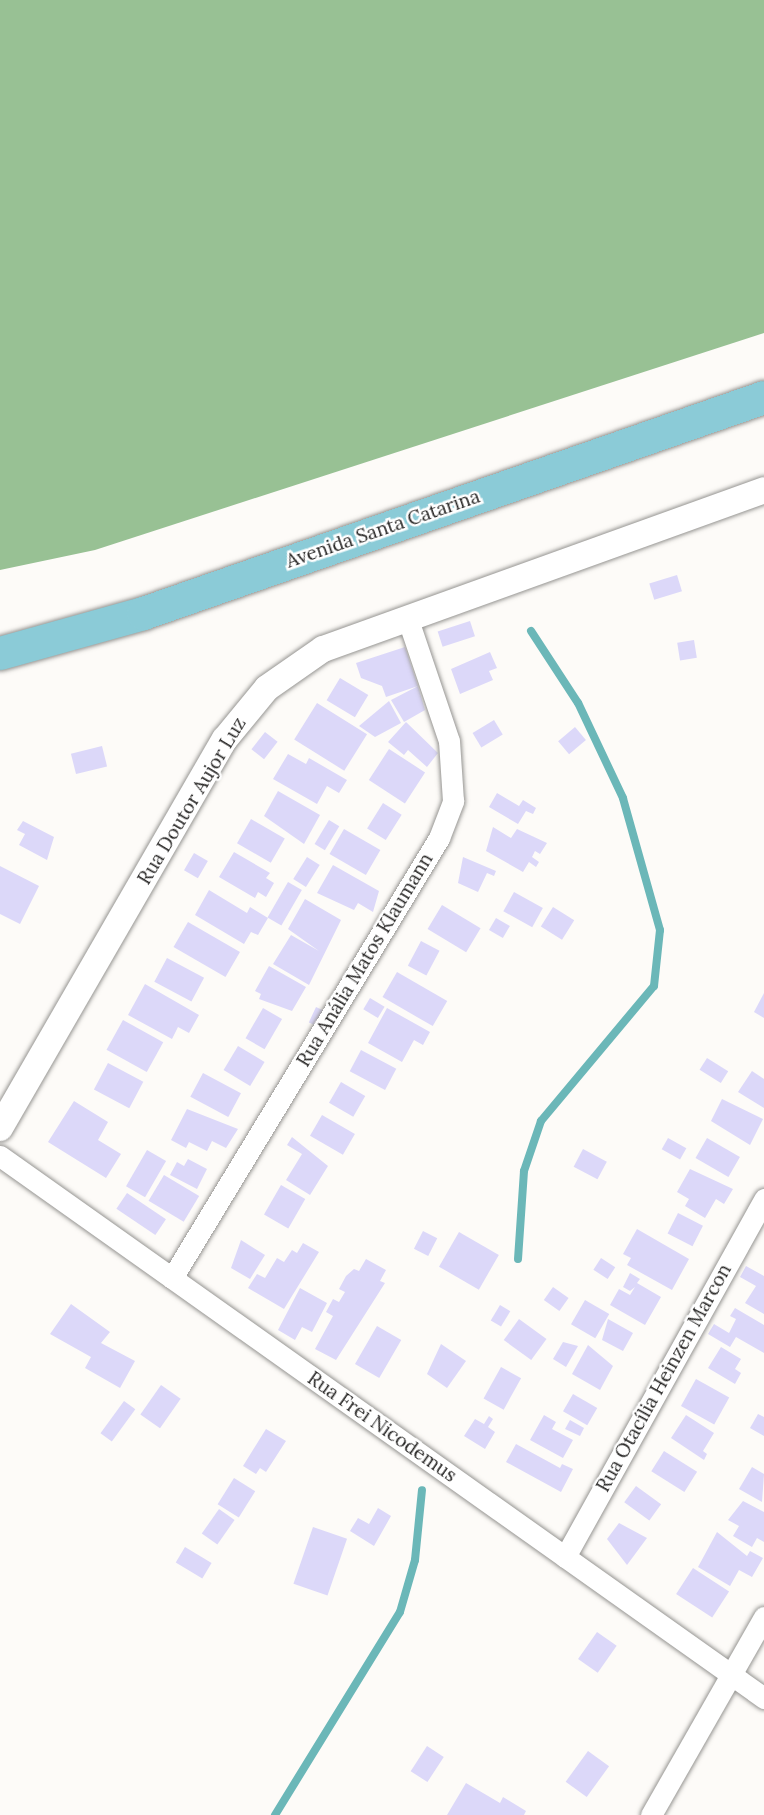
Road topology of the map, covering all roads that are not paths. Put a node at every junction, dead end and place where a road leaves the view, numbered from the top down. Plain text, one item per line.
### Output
1 (764, 397) edge
2 (764, 490) edge
3 (407, 617) junction
4 (0, 653) edge
5 (0, 1128) edge
6 (0, 1156) edge
7 (764, 1199) edge
8 (172, 1278) junction
9 (565, 1557) junction
10 (764, 1617) edge
11 (731, 1675) junction
12 (764, 1698) edge
13 (651, 1815) edge

1 - 4 main road, Avenida Santa Catarina
2 - 3 street, Rua Doutor Aujor Luz
3 - 5 street, Rua Doutor Aujor Luz
3 - 8 street, Rua Anália Matos Klaumann
6 - 8 street, Rua Frei Nicodemus
7 - 9 street, Rua Otacília Heinzen Marcon
8 - 9 street, Rua Frei Nicodemus
9 - 11 street, Rua Frei Nicodemus
10 - 11 street
11 - 12 street, Rua Frei Nicodemus
11 - 13 street

